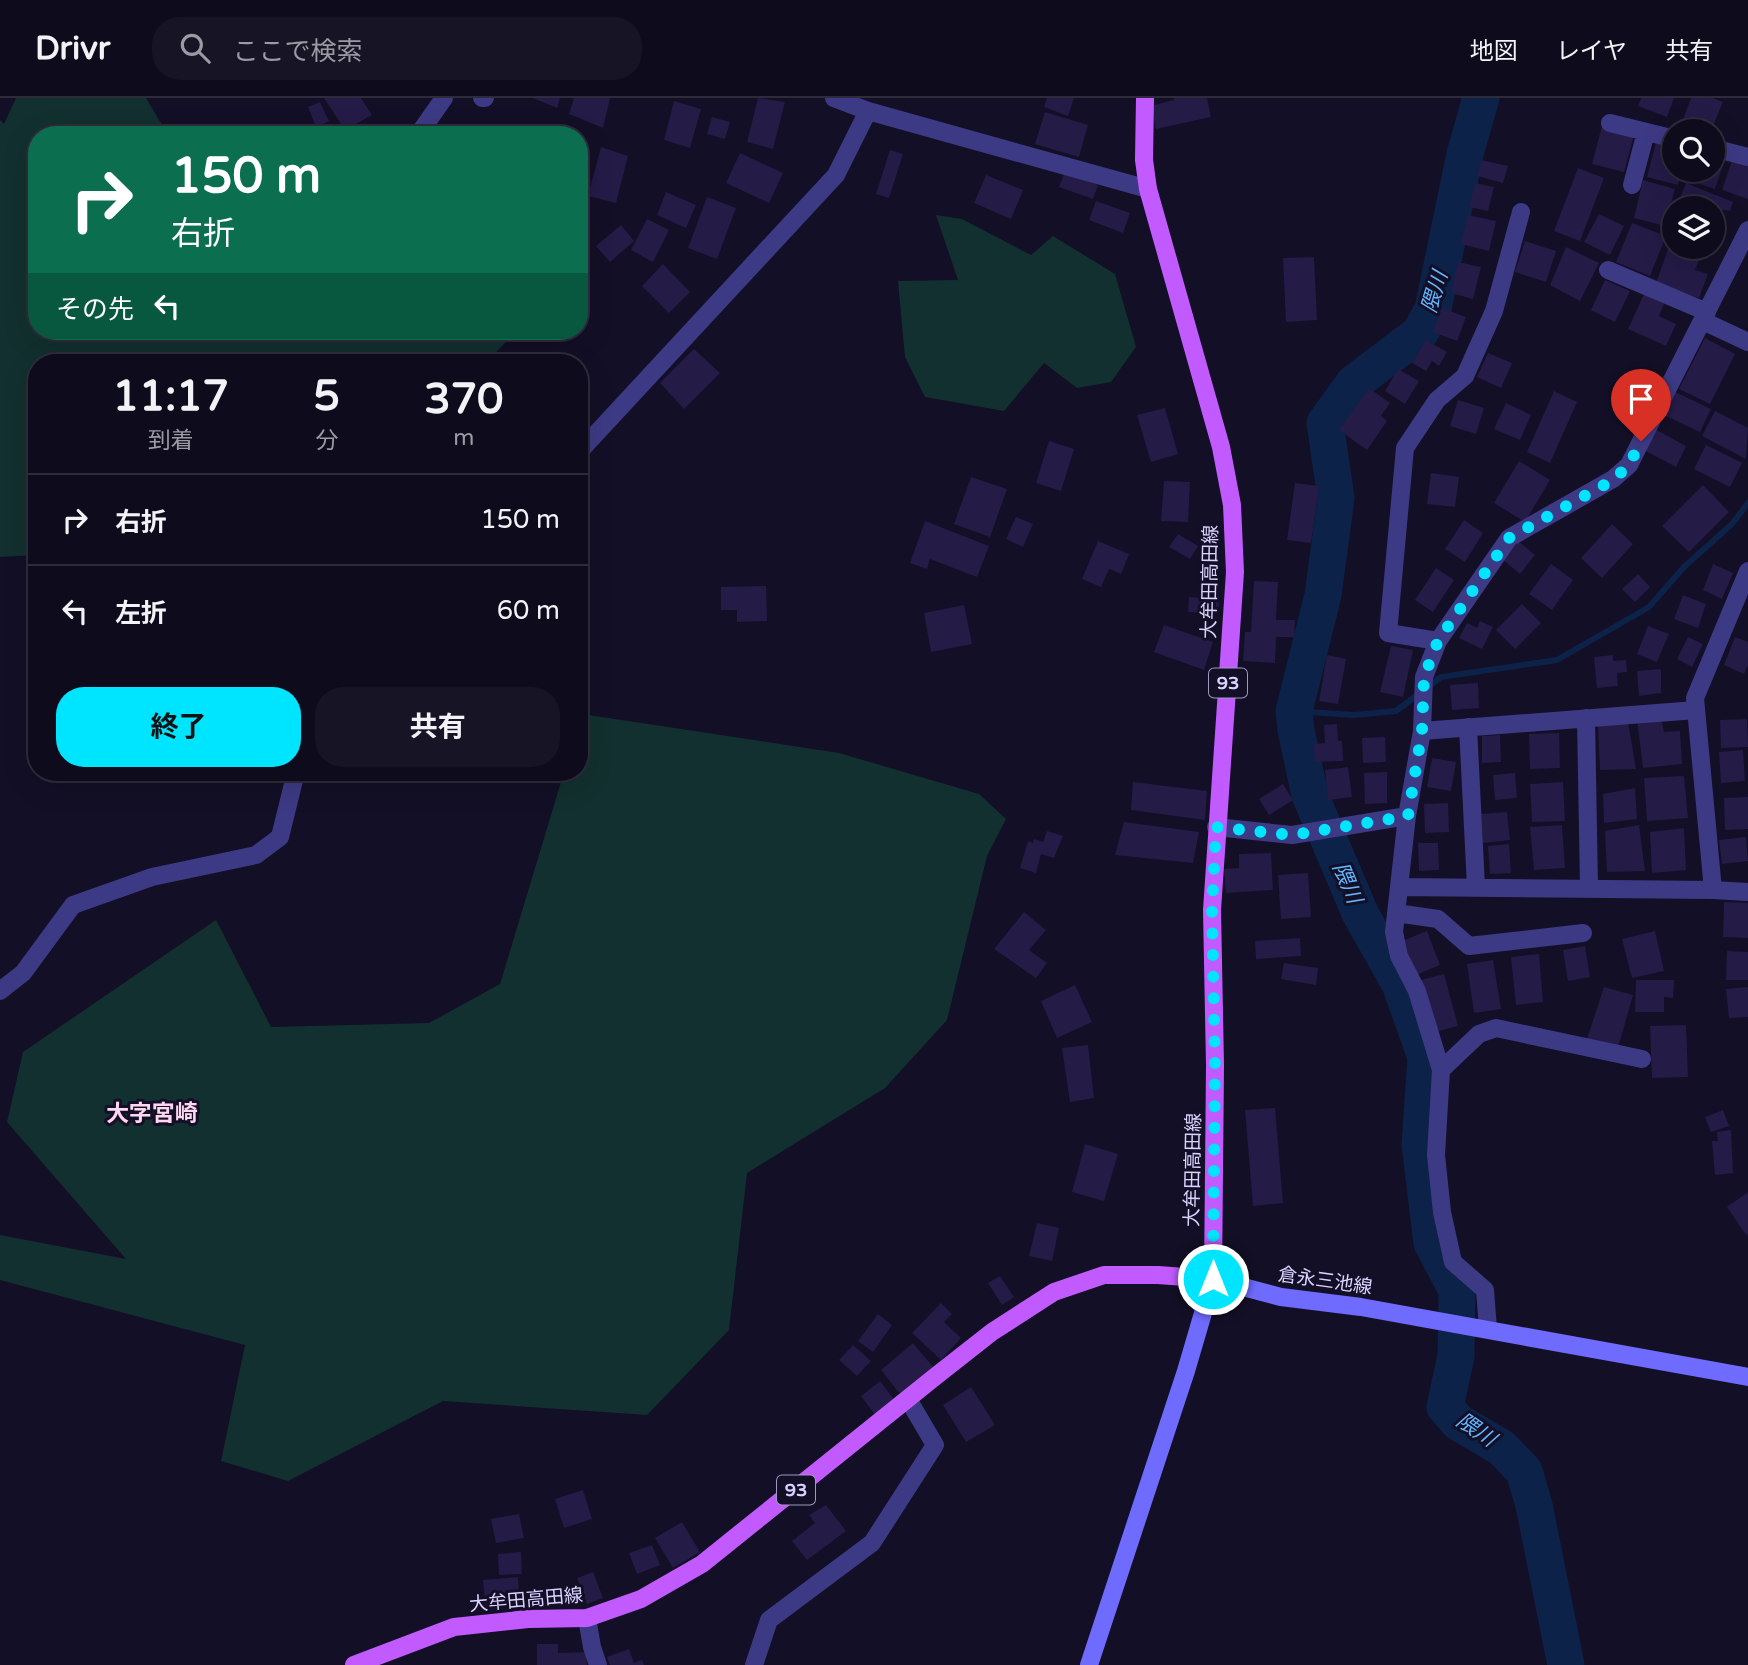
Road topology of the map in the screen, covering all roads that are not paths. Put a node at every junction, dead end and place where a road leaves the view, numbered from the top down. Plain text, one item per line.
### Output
1 (444, 98) edge
2 (834, 98) edge
3 (1145, 98) edge
4 (868, 111) junction
5 (1610, 123) dead end
6 (424, 126) edge
7 (1646, 132) junction
8 (1662, 136) edge
9 (1725, 151) edge
10 (1748, 156) edge
11 (1632, 185) dead end
12 (1147, 189) junction
13 (1521, 212) dead end
14 (1748, 230) edge
15 (1608, 270) dead end
16 (1705, 316) junction
17 (1748, 342) edge
18 (588, 442) edge
19 (1748, 571) edge
20 (1438, 641) junction
21 (1696, 710) junction
22 (1586, 718) junction
23 (1468, 727) junction
24 (1422, 731) junction
25 (294, 781) edge
26 (1408, 816) junction
27 (1216, 827) junction
28 (1399, 887) junction
29 (1476, 887) junction
30 (1589, 888) junction
31 (1713, 890) junction
32 (1748, 892) edge
33 (1396, 913) junction
34 (1583, 933) dead end
35 (0, 991) edge
36 (1642, 1059) dead end
37 (1441, 1070) junction
38 (1213, 1279) junction
39 (1488, 1329) junction
40 (1748, 1377) edge
41 (908, 1399) junction
42 (587, 1618) junction
43 (354, 1665) edge
44 (598, 1665) edge
45 (754, 1665) edge
46 (1089, 1665) edge

1 - 6 street
2 - 4 street
3 - 12 main road, 大牟田高田線 / 93
4 - 12 street
4 - 18 street
5 - 7 street
7 - 8 street
7 - 11 street
9 - 10 street
12 - 27 main road, 大牟田高田線 / 93
13 - 20 street
14 - 16 street
15 - 16 street
16 - 17 street
16 - 20 street
19 - 21 street
20 - 24 street
21 - 22 street
21 - 31 street
22 - 23 street
22 - 30 street
23 - 24 street
23 - 29 street
24 - 26 street
25 - 35 street
26 - 27 street
26 - 28 street
27 - 38 main road, 大牟田高田線 / 93
28 - 29 street
28 - 33 street
29 - 30 street
30 - 31 street
31 - 32 street
33 - 34 street
33 - 37 street
36 - 37 street
37 - 39 street
38 - 39 main road, 倉永三池線
38 - 41 main road, 大牟田高田線 / 93
38 - 46 main road
39 - 40 main road, 倉永三池線
41 - 42 main road, 大牟田高田線 / 93
41 - 45 street
42 - 43 main road, 大牟田高田線 / 93
42 - 44 street

